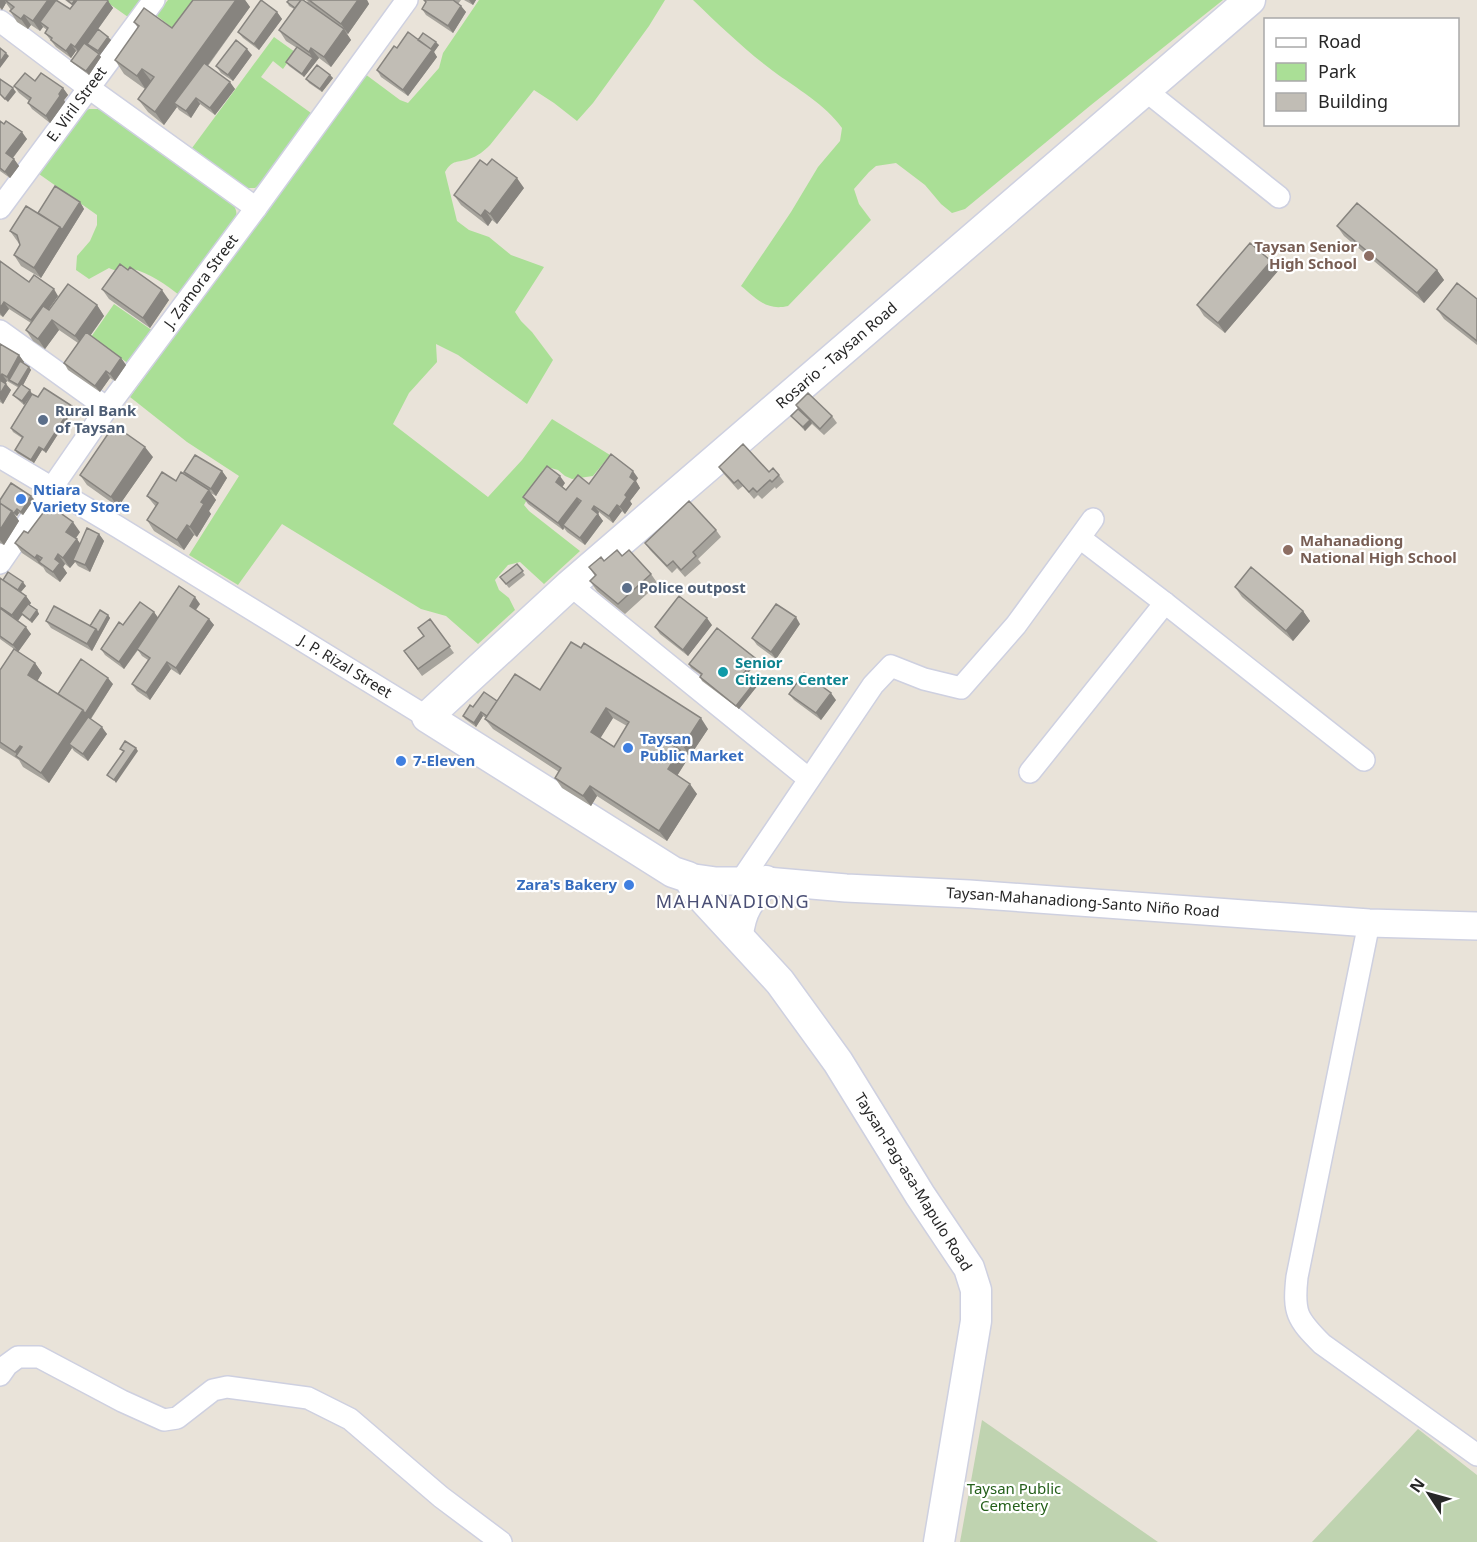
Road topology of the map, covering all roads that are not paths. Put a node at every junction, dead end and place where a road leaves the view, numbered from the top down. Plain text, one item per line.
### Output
1 (154, 0) edge
2 (1250, 0) edge
3 (404, 1) edge
4 (0, 21) edge
5 (89, 88) junction
6 (1145, 90) junction
7 (1279, 197) dead end
8 (0, 208) edge
9 (256, 208) junction
10 (0, 331) edge
11 (107, 408) junction
12 (0, 457) edge
13 (52, 488) junction
14 (1093, 519) dead end
15 (1080, 538) junction
16 (0, 563) edge
17 (570, 585) junction
18 (1165, 603) junction
19 (427, 717) junction
20 (1364, 760) dead end
21 (1030, 772) dead end
22 (809, 779) junction
23 (688, 878) junction
24 (753, 881) junction
25 (1369, 923) junction
26 (1477, 927) edge
27 (738, 935) junction
28 (0, 1376) edge
29 (1477, 1455) edge
30 (501, 1542) edge
31 (939, 1542) edge

1 - 5 street, E. Viril Street
2 - 6 main road, Rosario - Taysan Road
3 - 9 street, J. Zamora Street
4 - 5 street
5 - 8 street, E. Viril Street
5 - 9 street
6 - 7 street
6 - 17 main road, Rosario - Taysan Road
9 - 11 street, J. Zamora Street
10 - 11 street
11 - 13 street, J. Zamora Street
12 - 13 street, J. P. Rizal Street
13 - 16 street, J. Zamora Street
13 - 19 street, J. P. Rizal Street
14 - 15 street
15 - 18 street
15 - 22 street
17 - 19 main road, Rosario - Taysan Road
17 - 22 street
18 - 20 street
18 - 21 street
19 - 23 main road, J. P. Rizal Street
22 - 24 street
23 - 24 street, Taysan-Mahanadiong-Santo Niño Road
23 - 27 main road, Taysan-Pag-asa-Mapulo Road
24 - 25 street, Taysan-Mahanadiong-Santo Niño Road
24 - 27 main road
25 - 26 street, Taysan-Mahanadiong-Santo Niño Road
25 - 29 street
27 - 31 main road, Taysan-Pag-asa-Mapulo Road
28 - 30 street

